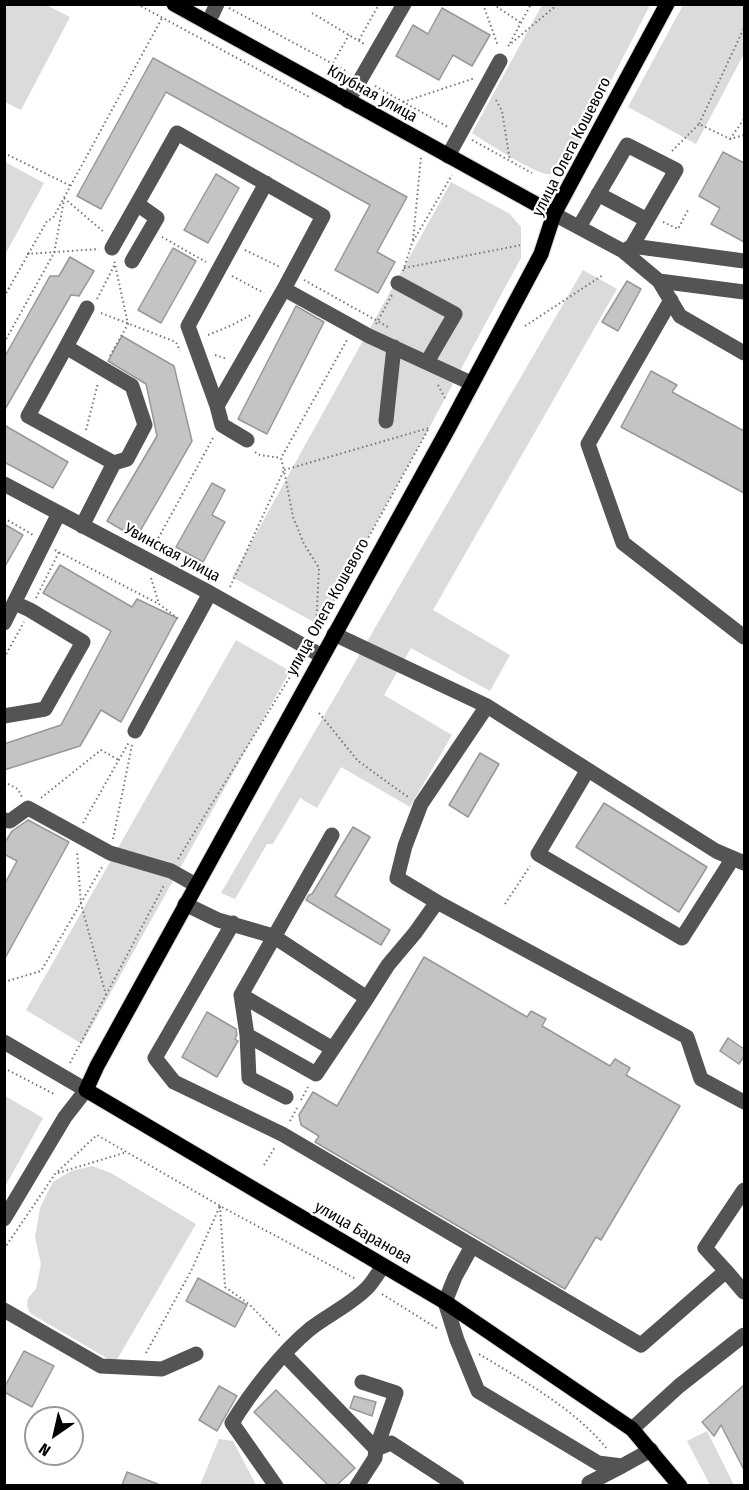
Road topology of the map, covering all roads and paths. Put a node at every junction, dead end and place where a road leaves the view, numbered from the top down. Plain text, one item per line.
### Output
1 (136, 4) edge
2 (174, 4) edge
3 (217, 4) edge
4 (222, 4) edge
5 (379, 4) edge
6 (404, 4) edge
7 (483, 4) edge
8 (493, 4) edge
9 (531, 4) edge
10 (558, 4) edge
11 (667, 4) edge
12 (312, 13) dead end
13 (162, 18) junction
14 (208, 23) junction
15 (521, 23) junction
16 (744, 28) edge
17 (349, 35) junction
18 (358, 40) junction
19 (508, 46) junction
20 (377, 51) junction
21 (333, 63) junction
22 (496, 68) junction
23 (361, 79) junction
24 (317, 101) dead end
25 (348, 101) junction
26 (404, 102) junction
27 (744, 119) edge
28 (699, 124) junction
29 (460, 133) junction
30 (744, 135) edge
31 (730, 139) junction
32 (4, 153) edge
33 (448, 156) junction
34 (429, 161) dead end
35 (510, 161) junction
36 (660, 162) junction
37 (532, 173) dead end
38 (453, 174) dead end
39 (266, 183) junction
40 (71, 186) junction
41 (598, 194) junction
42 (64, 198) junction
43 (689, 208) dead end
44 (133, 211) junction
45 (554, 214) junction
46 (647, 220) junction
47 (99, 227) junction
48 (579, 227) junction
49 (678, 229) dead end
50 (150, 230) junction
51 (233, 243) junction
52 (412, 243) junction
53 (521, 245) dead end
54 (112, 248) junction
55 (627, 249) junction
56 (54, 253) junction
57 (27, 254) junction
58 (132, 261) dead end
59 (744, 261) edge
60 (115, 264) junction
61 (404, 268) junction
62 (219, 269) junction
63 (292, 274) junction
64 (603, 275) dead end
65 (659, 281) junction
66 (398, 283) junction
67 (744, 292) edge
68 (281, 295) junction
69 (4, 297) edge
70 (670, 300) junction
71 (89, 309) junction
72 (377, 322) junction
73 (128, 324) junction
74 (525, 326) dead end
75 (354, 327) junction
76 (396, 331) dead end
77 (369, 336) junction
78 (193, 340) junction
79 (176, 342) junction
80 (4, 343) edge
81 (66, 347) junction
82 (394, 347) junction
83 (181, 352) dead end
84 (744, 353) edge
85 (427, 362) junction
86 (102, 369) junction
87 (471, 383) junction
88 (217, 406) junction
89 (386, 421) dead end
90 (217, 431) dead end
91 (247, 440) dead end
92 (82, 445) junction
93 (114, 463) junction
94 (284, 470) junction
95 (4, 484) edge
96 (59, 513) junction
97 (4, 518) edge
98 (82, 526) junction
99 (43, 543) junction
100 (145, 559) junction
101 (210, 593) junction
102 (224, 601) junction
103 (15, 603) junction
104 (159, 604) junction
105 (4, 623) edge
106 (316, 632) junction
107 (334, 634) junction
108 (744, 637) edge
109 (183, 644) junction
110 (308, 648) junction
111 (322, 656) junction
112 (487, 706) junction
113 (319, 713) dead end
114 (4, 716) edge
115 (135, 731) junction
116 (119, 760) junction
117 (587, 771) junction
118 (4, 782) edge
119 (421, 804) junction
120 (28, 808) junction
121 (6, 824) edge
122 (76, 835) junction
123 (332, 835) dead end
124 (110, 853) junction
125 (538, 854) junction
126 (739, 860) edge
127 (171, 871) junction
128 (196, 885) junction
129 (437, 902) junction
130 (185, 903) junction
131 (81, 904) junction
132 (505, 904) dead end
133 (232, 923) junction
134 (273, 936) junction
135 (4, 982) edge
136 (106, 995) junction
137 (241, 995) junction
138 (367, 998) junction
139 (247, 1035) junction
140 (4, 1042) edge
141 (333, 1049) junction
142 (74, 1055) dead end
143 (4, 1068) edge
144 (86, 1090) junction
145 (54, 1094) dead end
146 (286, 1097) dead end
147 (744, 1102) edge
148 (282, 1134) junction
149 (97, 1135) dead end
150 (127, 1152) dead end
151 (264, 1165) dead end
152 (55, 1174) junction
153 (744, 1190) edge
154 (4, 1219) edge
155 (472, 1246) junction
156 (4, 1249) edge
157 (383, 1266) junction
158 (726, 1271) junction
159 (744, 1292) edge
160 (445, 1302) junction
161 (4, 1310) edge
162 (744, 1335) edge
163 (288, 1351) junction
164 (196, 1354) dead end
165 (138, 1368) junction
166 (362, 1382) dead end
167 (632, 1429) junction
168 (376, 1449) junction
169 (651, 1450) junction
170 (622, 1466) junction
171 (588, 1484) edge
172 (276, 1485) edge
173 (357, 1485) edge
174 (457, 1485) edge
175 (680, 1485) edge

1 - 13 path
2 - 14 main road, Клубная улица
3 - 14 street
4 - 21 path
5 - 18 path
6 - 20 street
7 - 22 path
8 - 15 path
9 - 15 path
10 - 19 path
11 - 45 main road, улица Олега Кошевого
12 - 17 path
13 - 24 path
13 - 40 path
14 - 25 main road, Клубная улица
15 - 19 path
16 - 28 path
17 - 18 path
17 - 21 path
18 - 20 path
19 - 22 path
20 - 23 street
21 - 23 path
22 - 26 path
22 - 29 street
22 - 35 path
23 - 25 street
23 - 26 path
25 - 33 main road, Клубная улица
26 - 29 path
27 - 31 path
28 - 31 path
28 - 36 path
29 - 33 street
29 - 35 path
30 - 31 path
32 - 40 path
33 - 45 main road, Клубная улица
34 - 52 path
35 - 37 path
36 - 41 street
36 - 46 street
38 - 52 path
39 - 44 street
39 - 51 street
39 - 63 street
40 - 42 path
41 - 46 street
41 - 48 street
42 - 47 path
42 - 56 path
42 - 57 path
43 - 49 path
44 - 47 path
44 - 50 street
44 - 54 street
45 - 48 street
45 - 87 main road, улица Олега Кошевого
46 - 55 street
47 - 54 path
48 - 55 street
50 - 58 street
50 - 62 path
51 - 62 street
51 - 63 path
52 - 61 path
53 - 61 path
54 - 56 path
54 - 60 path
55 - 59 street
55 - 65 street
56 - 57 path
56 - 80 path
57 - 69 path
60 - 71 path
60 - 73 path
61 - 66 path
62 - 68 path
62 - 78 street
63 - 68 street
63 - 72 path
64 - 74 path
65 - 67 street
65 - 70 street
66 - 72 path
66 - 85 street
68 - 75 street
68 - 78 path
68 - 88 street
70 - 84 street
70 - 108 street
71 - 73 path
71 - 81 street
72 - 76 path
72 - 77 path
73 - 79 path
73 - 86 path
75 - 77 street
75 - 94 path
77 - 82 street
78 - 79 path
78 - 88 street
79 - 83 path
81 - 86 street
81 - 92 street
82 - 85 street
82 - 89 street
85 - 87 street
86 - 92 path
86 - 93 street
87 - 107 main road, улица Олега Кошевого
88 - 91 street
90 - 100 path
92 - 93 street
93 - 98 street
94 - 102 path
94 - 106 path
94 - 106 path
95 - 96 street, Увинская улица
96 - 98 street, Увинская улица
96 - 99 street
97 - 99 path
98 - 100 street, Увинская улица
99 - 103 street
99 - 104 path
100 - 101 street, Увинская улица
100 - 104 path
101 - 102 street, Увинская улица
101 - 109 street
102 - 110 street, Увинская улица
103 - 105 street
103 - 114 street
104 - 109 path
106 - 110 path
107 - 111 main road, улица Олега Кошевого
107 - 112 street
109 - 115 street
110 - 111 street, Увинская улица
110 - 127 path
111 - 128 main road, улица Олега Кошевого
112 - 117 street
112 - 119 street
113 - 119 path
115 - 116 path
115 - 124 path
116 - 120 path
116 - 122 path
117 - 125 street
117 - 126 street
118 - 120 path
119 - 129 street
120 - 121 street
120 - 122 street
122 - 124 street
122 - 131 path
123 - 134 street
124 - 127 street
124 - 131 path
125 - 126 street
125 - 132 path
127 - 128 street
127 - 136 path
128 - 130 main road, улица Олега Кошевого
129 - 138 street
129 - 147 street
130 - 133 street
130 - 144 main road, улица Олега Кошевого
131 - 135 path
131 - 136 path
133 - 134 street
133 - 148 street
134 - 137 street
134 - 138 street
136 - 142 path
137 - 139 street
137 - 141 street
138 - 141 street
139 - 141 street
139 - 146 street
140 - 144 street, улица Баранова
143 - 145 path
144 - 154 street, улица Олега Кошевого
144 - 157 main road, улица Баранова
148 - 151 path
148 - 155 street
149 - 152 path
150 - 152 path
152 - 156 path
153 - 158 street
155 - 158 street
155 - 160 street
157 - 160 main road, улица Баранова
157 - 163 street
158 - 159 street
160 - 167 main road, улица Баранова
160 - 170 street
161 - 165 street
162 - 167 street
163 - 165 path
163 - 168 street
163 - 172 street
164 - 165 street
166 - 168 street
167 - 169 main road, улица Баранова
168 - 173 street
168 - 174 street
169 - 170 street
169 - 175 main road, улица Баранова
170 - 171 street

